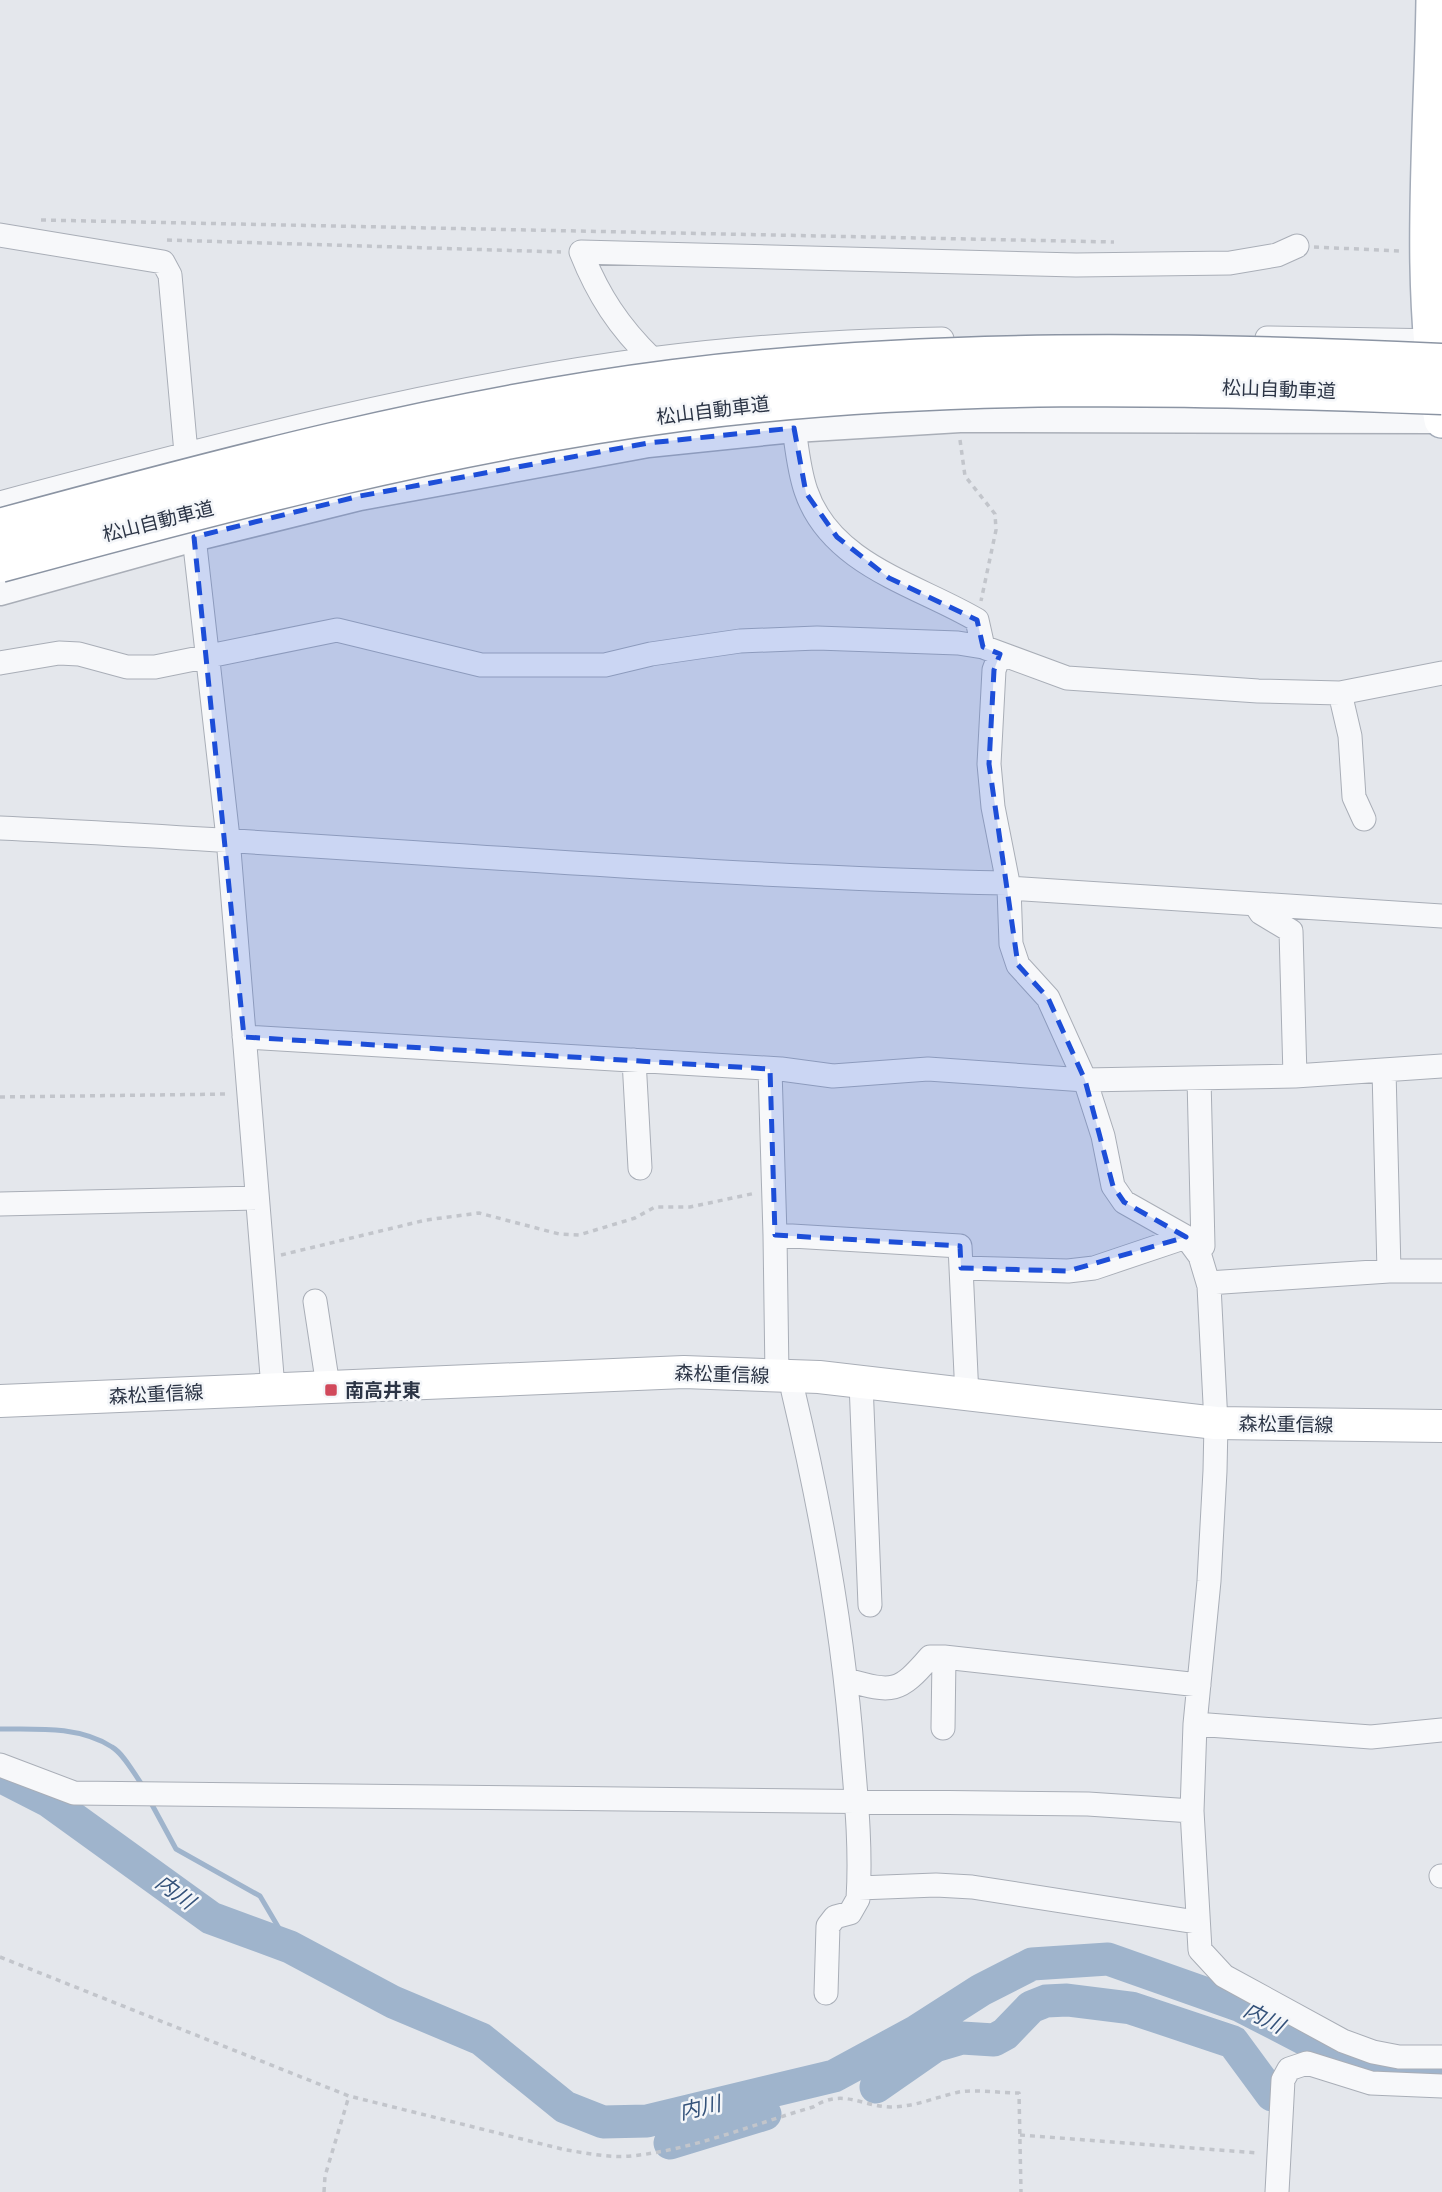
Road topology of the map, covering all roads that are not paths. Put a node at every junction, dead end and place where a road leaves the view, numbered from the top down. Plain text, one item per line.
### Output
1 (1434, 0) edge
2 (0, 235) edge
3 (1297, 246) dead end
4 (1434, 247) edge
5 (1439, 348) edge
6 (652, 359) junction
7 (1442, 395) edge
8 (1442, 419) edge
9 (794, 428) junction
10 (186, 453) junction
11 (0, 503) edge
12 (0, 528) edge
13 (194, 537) junction
14 (0, 563) edge
15 (0, 591) edge
16 (991, 651) junction
17 (207, 656) junction
18 (0, 663) edge
19 (1442, 673) edge
20 (1340, 693) junction
21 (1364, 819) dead end
22 (0, 828) edge
23 (228, 838) junction
24 (1008, 886) junction
25 (1255, 904) junction
26 (1442, 916) edge
27 (244, 1037) junction
28 (634, 1060) junction
29 (1442, 1066) edge
30 (770, 1069) junction
31 (1384, 1070) junction
32 (1295, 1076) junction
33 (1199, 1078) junction
34 (1085, 1080) junction
35 (640, 1168) dead end
36 (257, 1198) junction
37 (0, 1204) edge
38 (775, 1235) junction
39 (1202, 1242) junction
40 (961, 1269) junction
41 (1390, 1271) junction
42 (1442, 1271) edge
43 (1208, 1283) junction
44 (316, 1301) dead end
45 (785, 1376) junction
46 (861, 1383) junction
47 (328, 1386) junction
48 (273, 1388) junction
49 (967, 1396) junction
50 (0, 1401) edge
51 (1216, 1423) junction
52 (1442, 1426) edge
53 (870, 1605) dead end
54 (944, 1657) junction
55 (847, 1680) junction
56 (1199, 1685) junction
57 (1195, 1724) junction
58 (943, 1728) dead end
59 (1442, 1730) edge
60 (0, 1765) edge
61 (857, 1802) junction
62 (1192, 1811) junction
63 (859, 1888) junction
64 (1196, 1922) junction
65 (826, 1993) dead end
66 (1442, 2057) edge
67 (1442, 2086) edge
68 (1277, 2192) edge

1 - 4 main road
2 - 10 street
3 - 6 street
4 - 5 main road
5 - 6 street
5 - 8 main road
5 - 12 highway, 松山自動車道, bridge
6 - 10 street
7 - 14 highway, 松山自動車道, bridge
8 - 9 street
9 - 13 street
9 - 16 street
10 - 11 street
13 - 15 street
13 - 17 street
16 - 17 street
16 - 20 street
16 - 24 street
17 - 18 street
17 - 23 street
19 - 20 street
20 - 21 street
22 - 23 street
23 - 24 street
23 - 27 street
24 - 25 street
24 - 34 street
25 - 26 street
25 - 32 street
27 - 28 street
27 - 36 street
28 - 30 street
28 - 35 street
29 - 31 street
30 - 34 street
30 - 38 street
31 - 32 street
31 - 41 street
32 - 33 street
33 - 34 street
33 - 39 street
34 - 39 street
36 - 37 street
36 - 48 street
38 - 40 street
38 - 45 street
39 - 40 street
39 - 43 street
40 - 49 street
41 - 42 street
41 - 43 street
43 - 51 street
44 - 47 street
45 - 46 main road, 森松重信線
45 - 47 main road, 森松重信線
45 - 55 street
46 - 49 main road, 森松重信線
46 - 53 street
47 - 48 main road, 森松重信線
48 - 50 main road, 森松重信線
49 - 51 main road, 森松重信線
51 - 52 main road, 森松重信線
51 - 56 street
54 - 55 street
54 - 56 street
54 - 58 street
55 - 61 street
56 - 57 street
57 - 59 street
57 - 62 street
60 - 61 street
61 - 62 street
61 - 63 street
62 - 64 street
63 - 64 street
63 - 65 street
64 - 66 street
67 - 68 street

